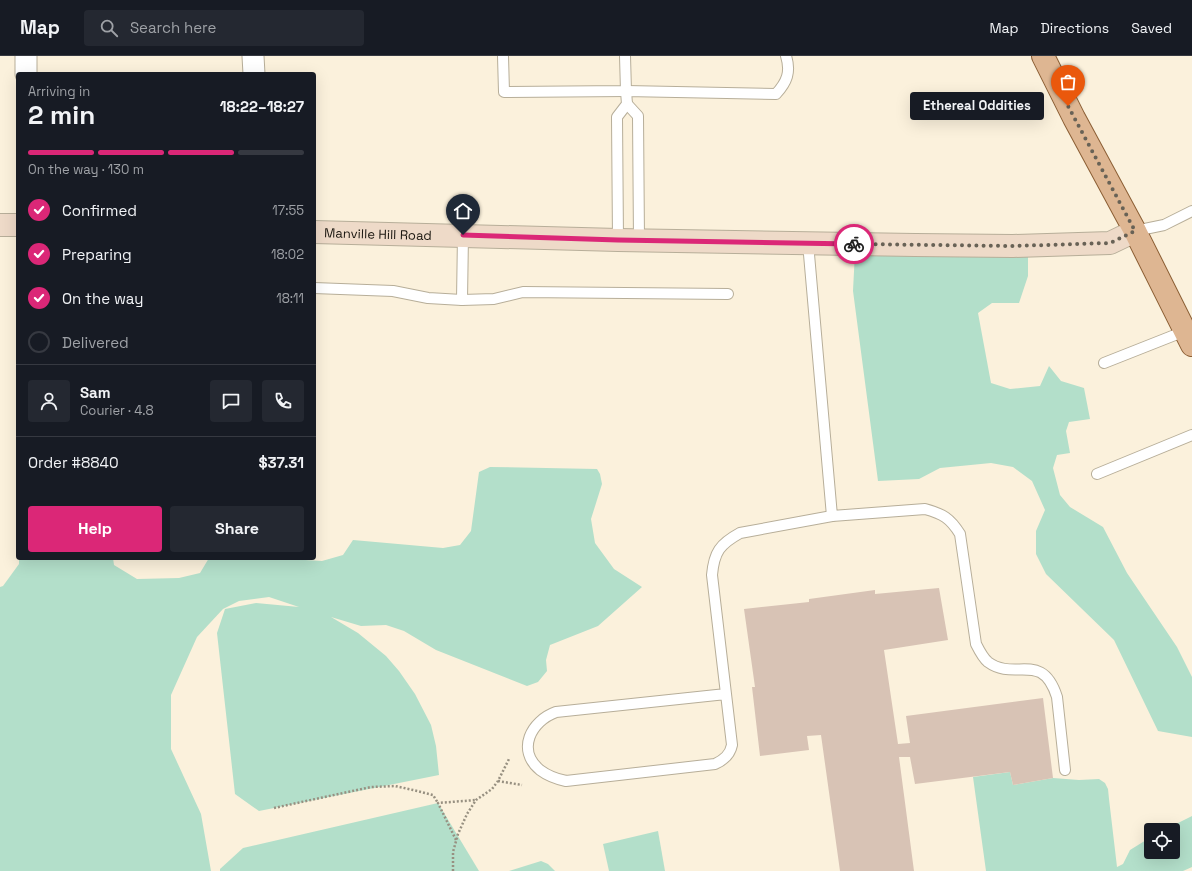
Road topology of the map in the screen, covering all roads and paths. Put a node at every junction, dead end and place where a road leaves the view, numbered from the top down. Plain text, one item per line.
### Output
1 (26, 56) edge
2 (253, 56) edge
3 (504, 56) edge
4 (625, 56) edge
5 (786, 56) edge
6 (1043, 56) edge
7 (26, 72) edge
8 (254, 72) edge
9 (626, 91) junction
10 (627, 104) junction
11 (1192, 211) edge
12 (0, 224) edge
13 (16, 225) edge
14 (1135, 231) junction
15 (316, 232) edge
16 (463, 235) junction
17 (629, 240) junction
18 (808, 243) junction
19 (316, 288) edge
20 (728, 294) dead end
21 (462, 300) junction
22 (1189, 338) edge
23 (1104, 363) dead end
24 (1192, 435) edge
25 (1097, 474) dead end
26 (832, 516) junction
27 (726, 694) junction
28 (509, 759) dead end
29 (1065, 770) dead end
30 (498, 781) junction
31 (522, 785) dead end
32 (476, 800) junction
33 (438, 803) junction
34 (274, 808) dead end
35 (456, 840) junction
36 (453, 871) edge

1 - 7 street
2 - 8 street
3 - 9 lane
4 - 9 lane
5 - 9 lane
6 - 14 main road
9 - 10 lane
10 - 17 lane
10 - 17 lane
11 - 14 lane
12 - 13 main road
14 - 18 main road, Manville Hill Road
14 - 22 main road
15 - 16 main road, Manville Hill Road
16 - 17 main road, Manville Hill Road
16 - 21 lane
17 - 18 main road, Manville Hill Road
18 - 26 lane
19 - 21 lane
20 - 21 lane
22 - 23 lane
24 - 25 lane
26 - 27 lane
26 - 29 lane
27 - 27 lane
28 - 30 path
30 - 31 path
30 - 32 path
32 - 33 path
32 - 35 path
33 - 34 path
33 - 35 path
35 - 36 path

